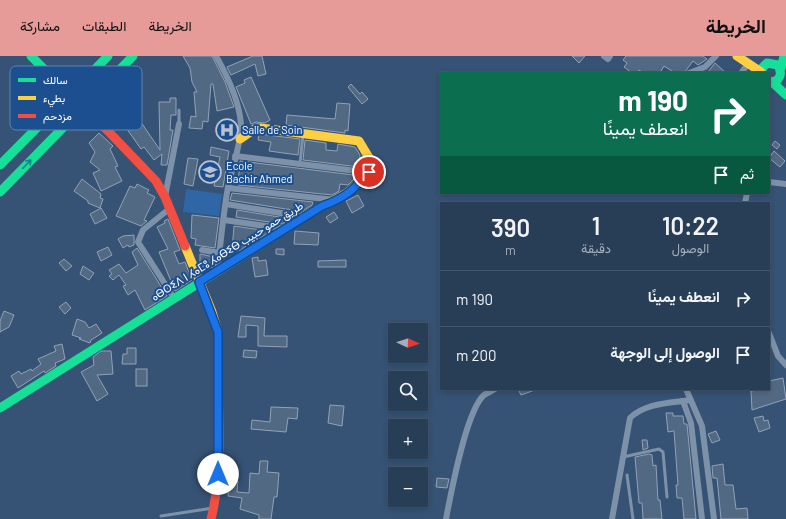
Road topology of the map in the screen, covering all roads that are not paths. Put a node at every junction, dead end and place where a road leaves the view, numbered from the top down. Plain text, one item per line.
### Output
1 (31, 56) edge
2 (108, 56) edge
3 (133, 56) edge
4 (216, 56) edge
5 (604, 56) edge
6 (610, 56) edge
7 (716, 56) edge
8 (737, 56) edge
9 (784, 56) edge
10 (769, 60) edge
11 (748, 64) junction
12 (42, 66) edge
13 (98, 66) edge
14 (123, 66) edge
15 (692, 72) edge
16 (742, 72) edge
17 (760, 72) edge
18 (761, 72) edge
19 (783, 73) edge
20 (771, 82) edge
21 (786, 95) edge
22 (179, 110) dead end
23 (179, 124) joint
24 (35, 130) edge
25 (61, 130) edge
26 (107, 130) edge
27 (304, 133) junction
28 (240, 139) junction
29 (234, 156) junction
30 (300, 163) junction
31 (0, 165) edge
32 (365, 172) junction
33 (770, 182) edge
34 (786, 184) edge
35 (228, 188) junction
36 (0, 192) edge
37 (165, 197) junction
38 (337, 200) junction
39 (226, 204) junction
40 (169, 209) junction
41 (305, 217) junction
42 (224, 220) junction
43 (286, 229) junction
44 (202, 250) dead end
45 (220, 253) junction
46 (217, 271) junction
47 (199, 282) junction
48 (174, 298) junction
49 (770, 336) edge
50 (786, 365) edge
51 (493, 390) edge
52 (686, 390) edge
53 (687, 400) junction
54 (0, 408) edge
55 (622, 457) junction
56 (627, 476) dead end
57 (667, 497) dead end
58 (214, 508) junction
59 (161, 516) dead end
60 (211, 519) edge
61 (446, 519) edge
62 (612, 519) edge
63 (633, 519) edge
64 (702, 519) edge
65 (714, 519) edge

1 - 12 main road, bridge
2 - 13 main road
14 -> 3 main road
4 - 28 street
5 - 6 street
7 - 15 street
8 - 11 main road
9 - 19 main road
10 - 18 main road
10 - 19 main road
11 - 16 street
11 - 17 main road
19 - 20 main road
20 - 21 main road
22 - 23 lane
23 - 37 street
24 - 31 main road
36 -> 25 main road
26 - 37 main road, bridge
27 - 28 main road, ⴰⴱⵔⵉⴷ ⵏ ⵃⴰⵎⵓ ⵃⴰⴱⵉⴱ طريق حمو حبيب
27 - 30 lane
27 - 32 main road, ⴰⴱⵔⵉⴷ ⵏ ⵃⴰⵎⵓ ⵃⴰⴱⵉⴱ طريق حمو حبيب
28 - 29 street
29 - 30 street
29 - 35 street
30 - 32 street
32 - 38 main road, ⴰⴱⵔⵉⴷ ⵏ ⵃⴰⵎⵓ ⵃⴰⴱⵉⴱ طريق حمو حبيب
33 - 34 street
35 - 38 street
35 - 39 street
37 - 40 main road
38 - 41 main road, ⴰⴱⵔⵉⴷ ⵏ ⵃⴰⵎⵓ ⵃⴰⴱⵉⴱ طريق حمو حبيب
39 - 41 street
39 - 42 street
40 - 47 main road
40 - 48 street
41 - 43 main road, ⴰⴱⵔⵉⴷ ⵏ ⵃⴰⵎⵓ ⵃⴰⴱⵉⴱ طريق حمو حبيب
42 - 43 street
42 - 45 street
43 - 46 main road, ⴰⴱⵔⵉⴷ ⵏ ⵃⴰⵎⵓ ⵃⴰⴱⵉⴱ طريق حمو حبيب
44 - 45 street
45 - 46 street
46 - 47 main road, ⴰⴱⵔⵉⴷ ⵏ ⵃⴰⵎⵓ ⵃⴰⴱⵉⴱ طريق حمو حبيب
47 - 48 main road, ⴰⴱⵔⵉⴷ ⵏ ⵃⴰⵎⵓ ⵃⴰⴱⵉⴱ طريق حمو حبيب
47 - 58 main road
48 - 54 main road, ⴰⴱⵔⵉⴷ ⵏ ⵃⴰⵎⵓ ⵃⴰⴱⵉⴱ طريق حمو حبيب
49 - 50 street
51 - 61 street
52 - 53 street
53 - 55 street
53 - 64 street
53 - 65 street
55 - 57 lane
55 - 62 street
56 - 63 lane
58 - 59 lane
58 - 60 main road

